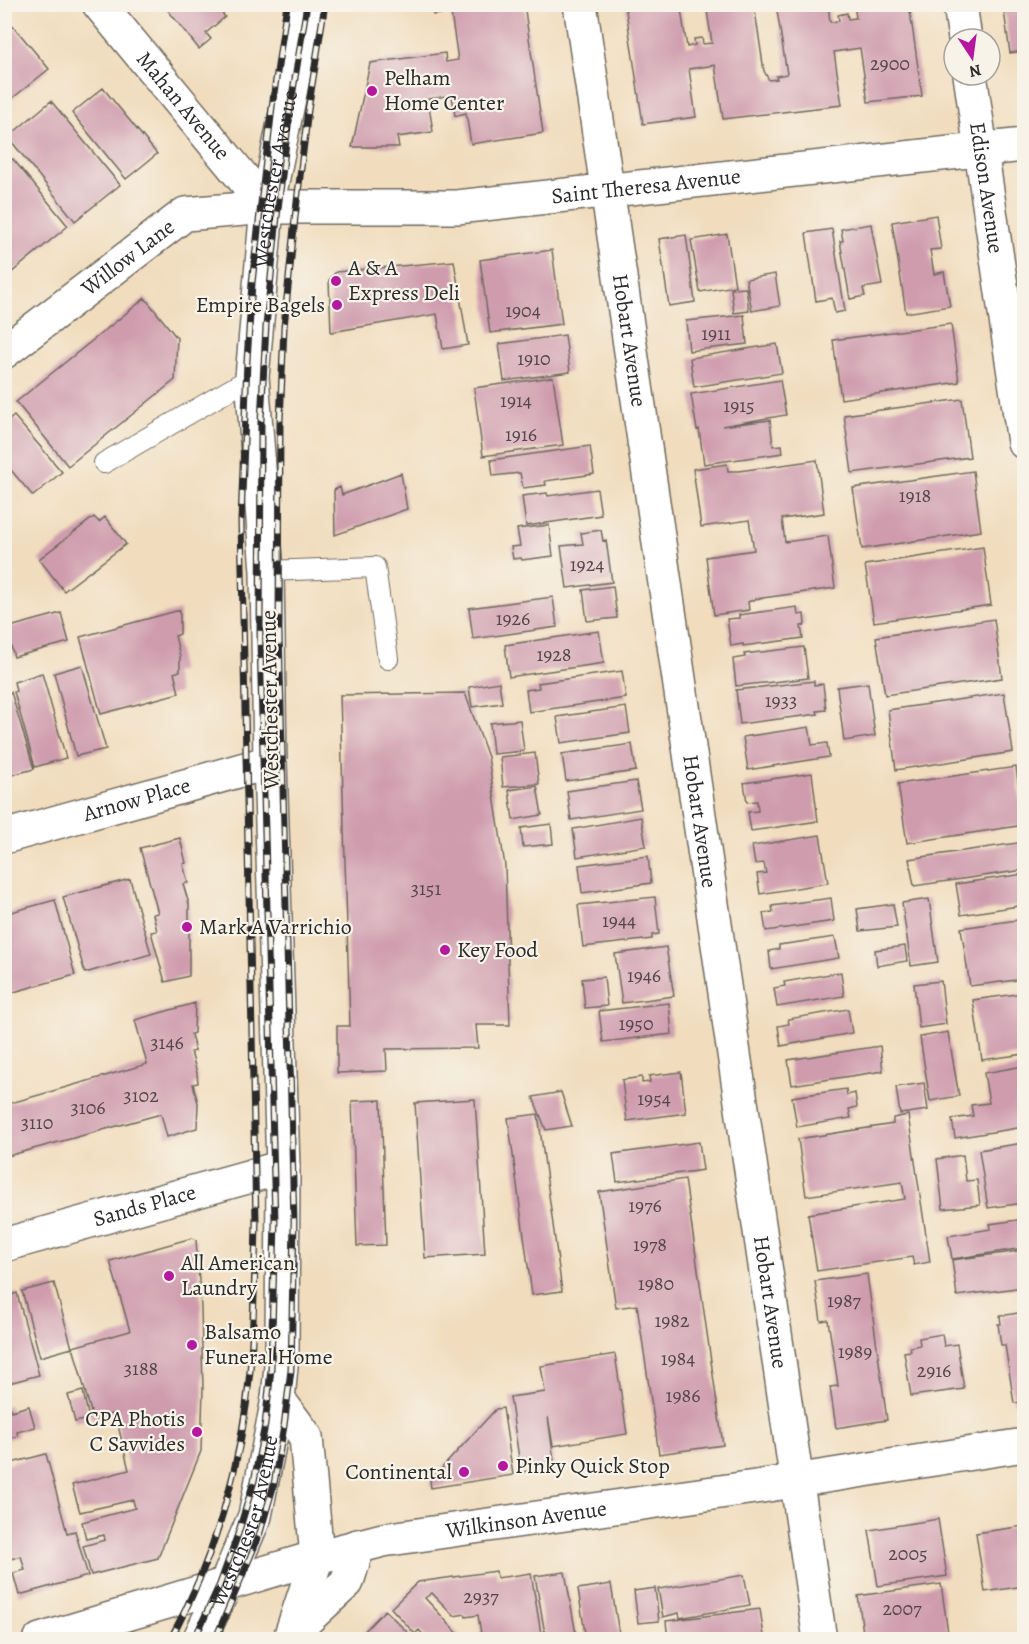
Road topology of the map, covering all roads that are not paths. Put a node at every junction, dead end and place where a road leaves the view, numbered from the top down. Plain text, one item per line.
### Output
1 (99, 4) edge
2 (308, 4) edge
3 (579, 4) edge
4 (960, 4) edge
5 (963, 27) edge
6 (972, 87) edge
7 (1024, 145) edge
8 (982, 149) junction
9 (607, 189) junction
10 (267, 207) junction
11 (4, 352) edge
12 (252, 377) junction
13 (1024, 442) edge
14 (104, 463) dead end
15 (267, 571) junction
16 (388, 659) dead end
17 (270, 762) junction
18 (4, 837) edge
19 (283, 1167) junction
20 (4, 1245) edge
21 (278, 1400) junction
22 (1024, 1445) edge
23 (796, 1480) junction
24 (358, 1546) junction
25 (317, 1557) junction
26 (226, 1584) junction
27 (288, 1637) edge
28 (40, 1640) edge
29 (199, 1640) edge
30 (820, 1640) edge

1 - 10 street, Mahan Avenue
2 - 10 street, Westchester Avenue
3 - 9 street, Hobart Avenue
4 - 5 street
6 - 8 street, Edison Avenue
7 - 8 street, Saint Theresa Avenue
8 - 9 street, Saint Theresa Avenue
8 - 13 street, Edison Avenue
9 - 10 street, Saint Theresa Avenue
9 - 23 street, Hobart Avenue
10 - 11 street, Willow Lane
10 - 12 street, Westchester Avenue
12 - 14 lane
12 - 15 street, Westchester Avenue
15 - 16 lane
15 - 17 street, Westchester Avenue
17 - 18 street, Arnow Place
17 - 19 street, Westchester Avenue
19 - 20 street, Sands Place
19 - 21 street, Westchester Avenue
21 - 25 street, Westchester Avenue
21 - 26 street, Westchester Avenue
22 - 23 street, Wilkinson Avenue
23 - 24 street, Wilkinson Avenue
23 - 30 street, Hobart Avenue
24 - 25 street, Wilkinson Avenue
24 - 27 street, Westchester Avenue
25 - 26 street, Wilkinson Avenue
25 - 27 street, Westchester Avenue
26 - 28 street, Wilkinson Avenue
26 - 29 street, Westchester Avenue

